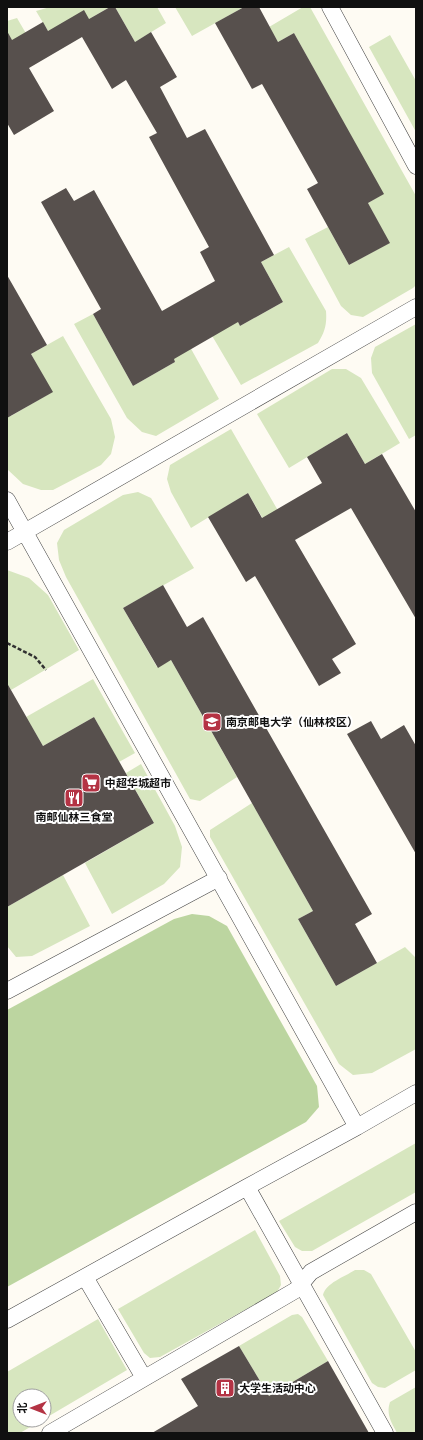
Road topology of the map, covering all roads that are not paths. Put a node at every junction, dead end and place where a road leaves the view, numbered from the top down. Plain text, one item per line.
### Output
1 (330, 7) edge
2 (416, 166) edge
3 (416, 306) edge
4 (7, 500) edge
5 (25, 532) junction
6 (7, 542) edge
7 (219, 878) junction
8 (7, 991) edge
9 (416, 1093) edge
10 (357, 1127) junction
11 (247, 1187) junction
12 (416, 1212) edge
13 (85, 1276) junction
14 (302, 1283) junction
15 (7, 1320) edge
16 (144, 1378) junction
17 (50, 1433) edge
18 (385, 1433) edge

1 - 2 lane
3 - 5 lane
4 - 5 lane
5 - 6 lane
5 - 7 lane
7 - 8 lane
7 - 10 lane
9 - 10 lane
10 - 11 lane
11 - 13 lane
11 - 14 lane
12 - 14 lane
13 - 15 lane
13 - 16 lane
14 - 16 lane
14 - 18 lane
16 - 17 lane

